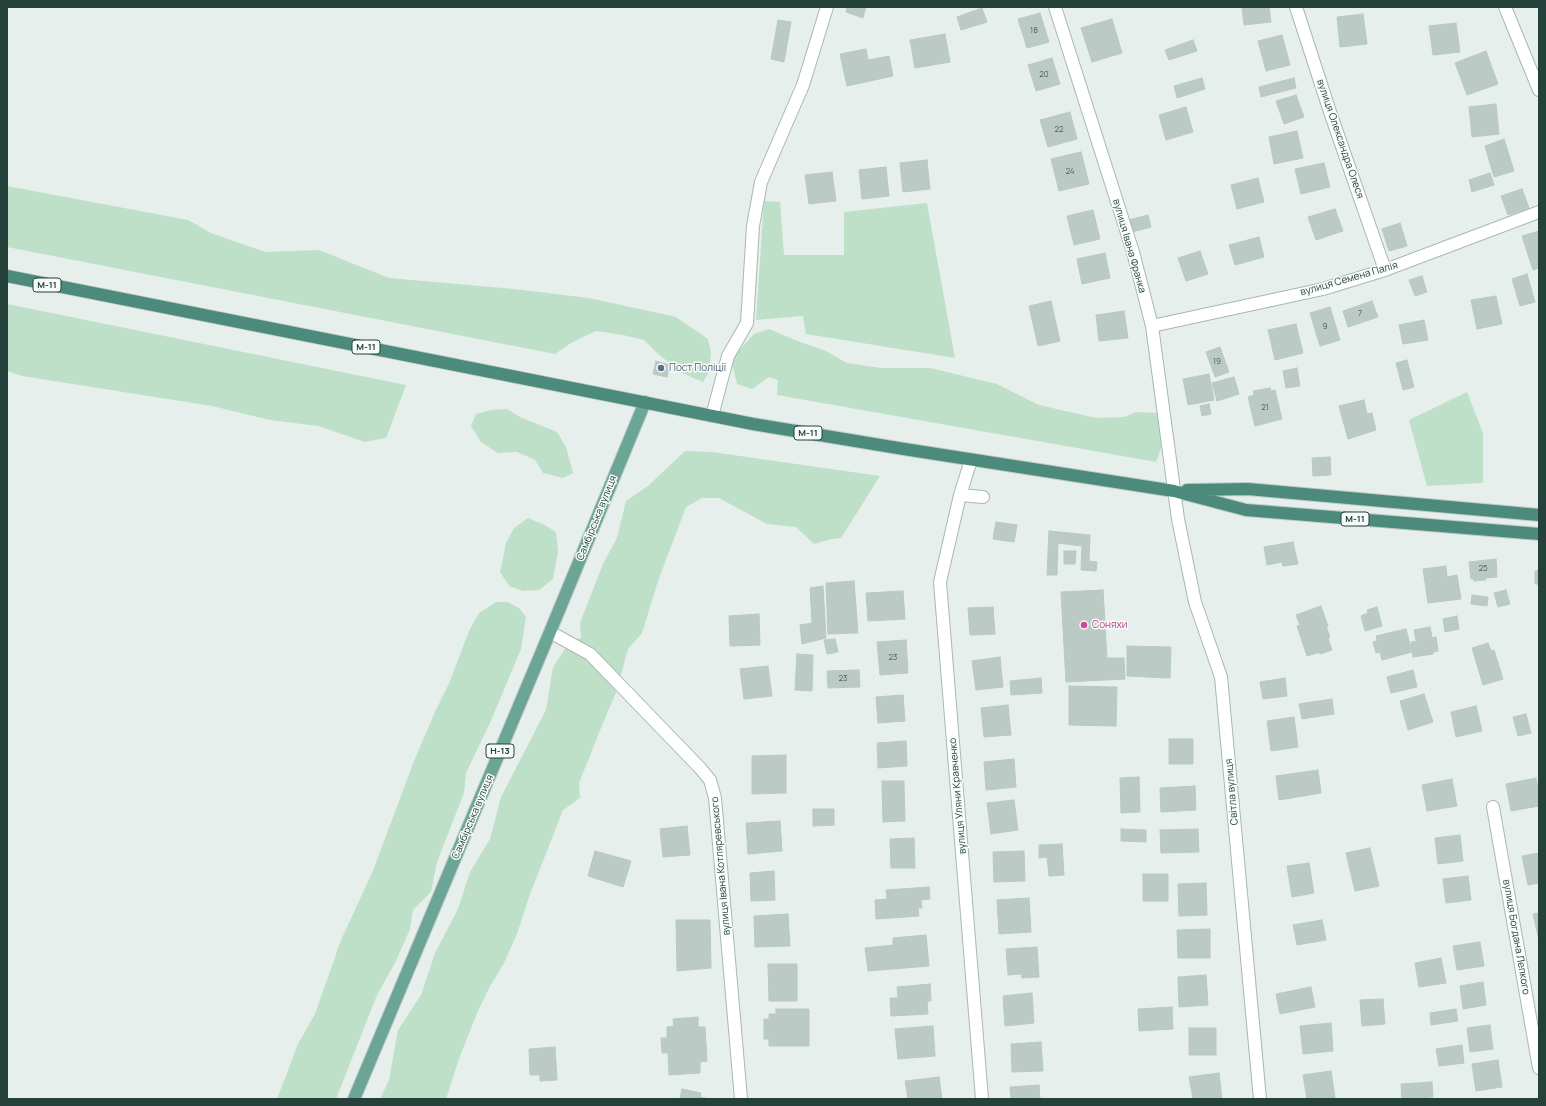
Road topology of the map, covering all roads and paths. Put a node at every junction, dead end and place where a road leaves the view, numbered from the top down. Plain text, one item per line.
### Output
1 (827, 7) edge
2 (1055, 7) edge
3 (1296, 7) edge
4 (1505, 7) edge
5 (1539, 90) edge
6 (1539, 212) edge
7 (1385, 270) junction
8 (7, 276) edge
9 (1152, 326) junction
10 (645, 402) junction
11 (712, 416) junction
12 (971, 460) junction
13 (1174, 491) junction
14 (960, 495) junction
15 (983, 497) dead end
16 (1539, 514) edge
17 (1539, 534) edge
18 (550, 632) junction
19 (1493, 806) dead end
20 (1539, 1068) edge
21 (354, 1099) edge
22 (741, 1099) edge
23 (982, 1099) edge
24 (1260, 1099) edge

1 - 11 street
2 - 9 street, вулиця Івана Франка
3 - 7 street, вулиця Олександра Олеся
4 - 5 street
6 - 7 street, вулиця Семена Палія
7 - 9 street, вулиця Семена Палія
8 - 10 highway, М-11
9 - 13 street, вулиця Івана Франка
10 - 11 highway, М-11
10 - 18 main road, Самбірська вулиця / Н-13
11 - 12 highway, М-11
12 - 13 highway, М-11
12 - 14 street, вулиця Уляни Кравченко
13 - 16 highway, М-11
13 - 17 highway, М-11
13 - 24 street, Світла вулиця
14 - 15 street
14 - 23 street, вулиця Уляни Кравченко
18 - 21 main road, Самбірська вулиця / Н-13
18 - 22 street, вулиця Івана Котляревського
19 - 20 street, вулиця Богдана Лепкого

